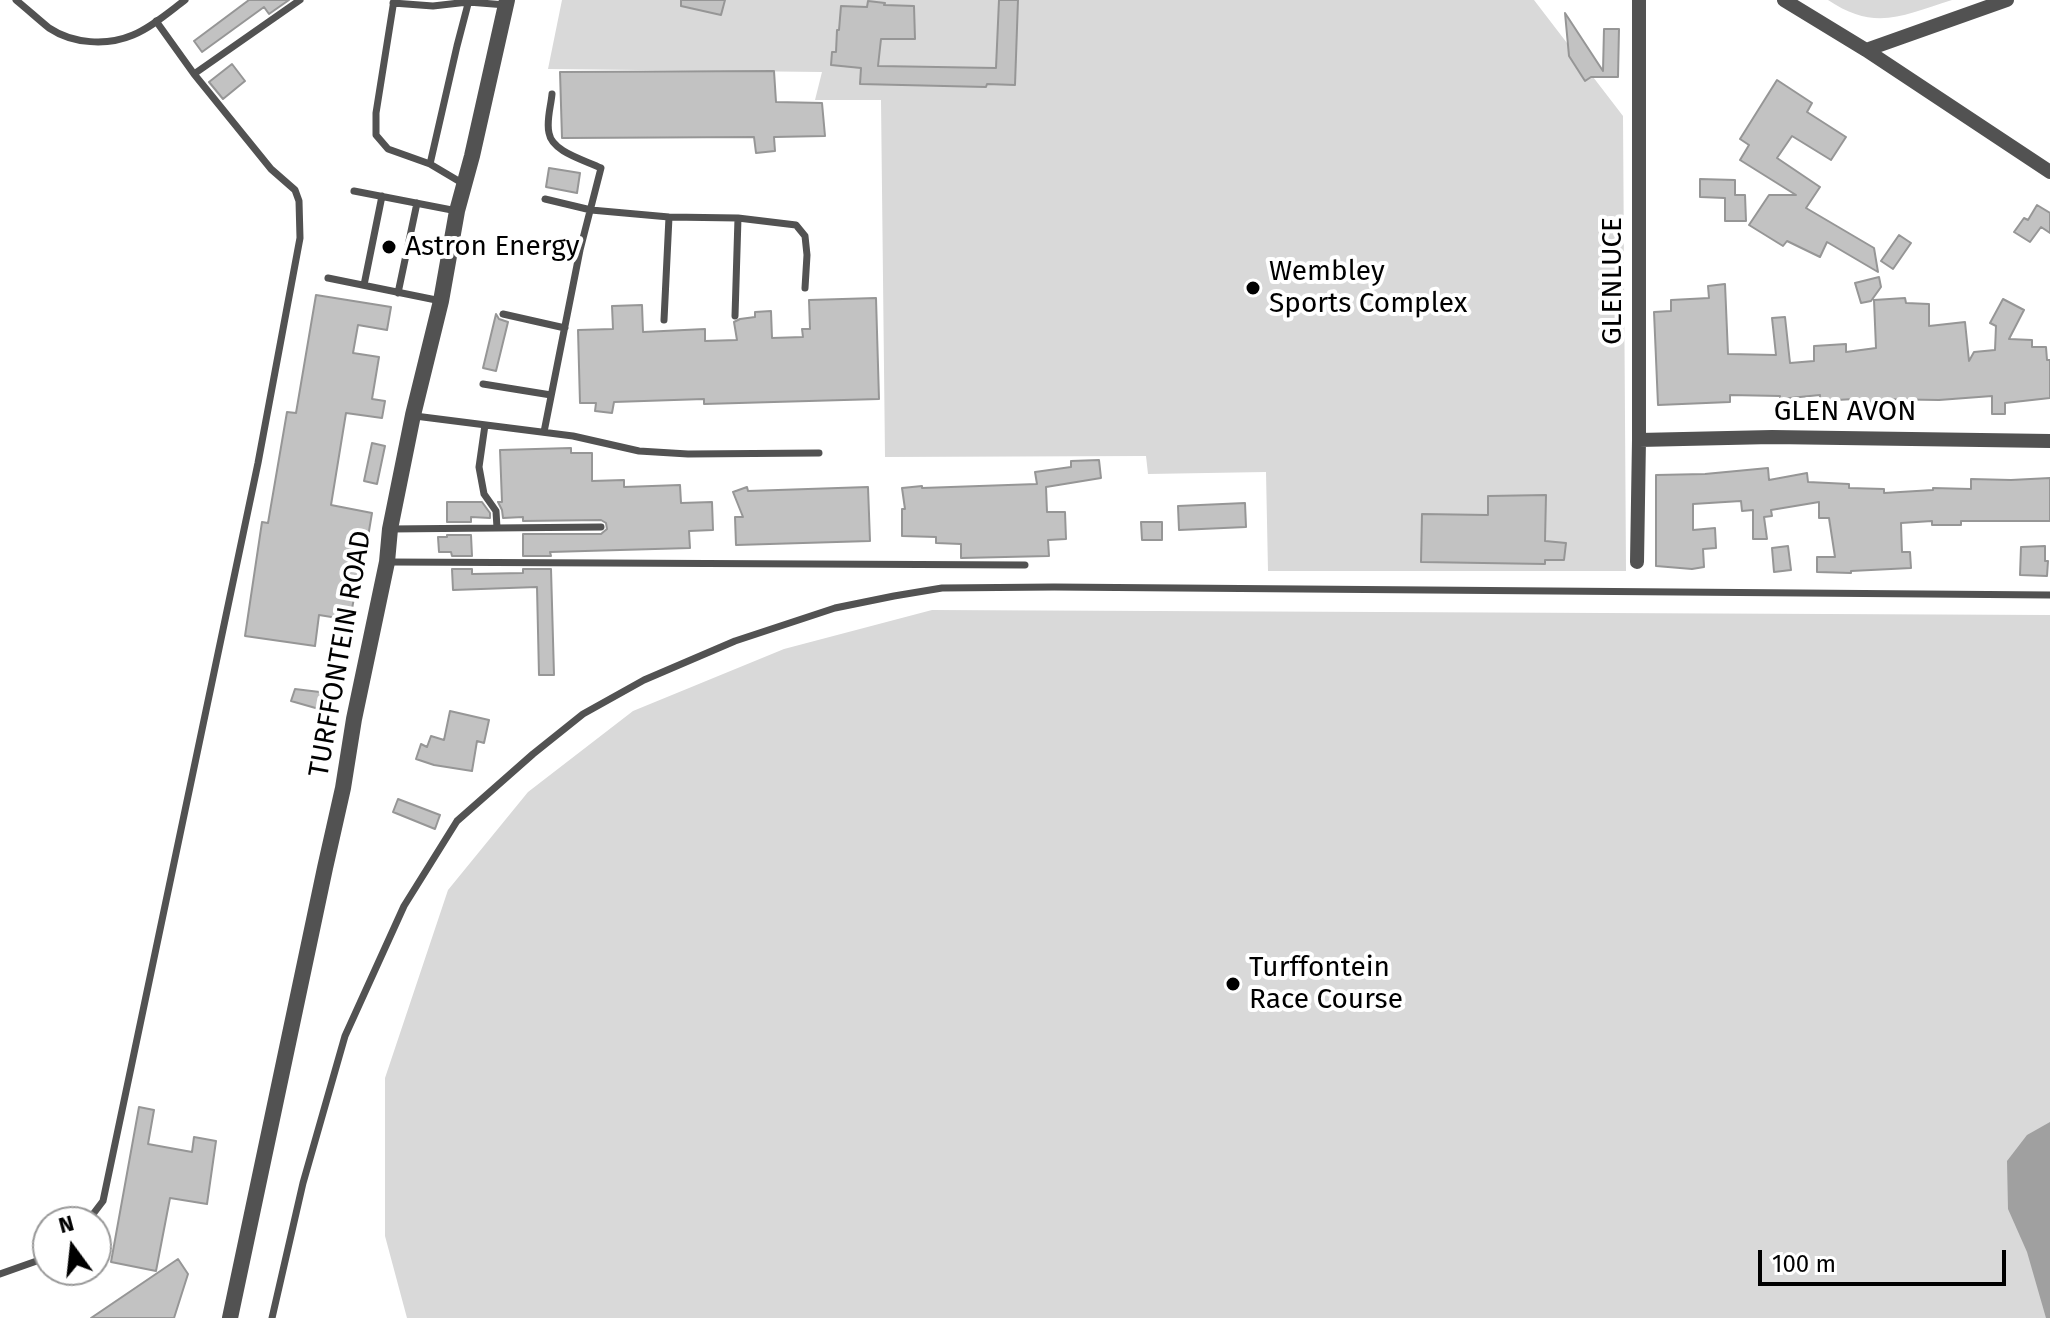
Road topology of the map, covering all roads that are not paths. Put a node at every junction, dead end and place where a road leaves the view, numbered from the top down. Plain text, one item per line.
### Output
1 (16, 0) edge
2 (185, 0) edge
3 (300, 0) edge
4 (1639, 0) edge
5 (1784, 0) edge
6 (2007, 0) edge
7 (469, 1) edge
8 (394, 2) edge
9 (506, 3) edge
10 (156, 21) junction
11 (1866, 50) junction
12 (194, 74) junction
13 (552, 94) dead end
14 (430, 164) junction
15 (2050, 172) edge
16 (464, 184) junction
17 (354, 191) dead end
18 (382, 196) junction
19 (545, 199) dead end
20 (417, 203) junction
21 (591, 210) junction
22 (457, 211) junction
23 (669, 217) junction
24 (738, 218) junction
25 (328, 278) dead end
26 (364, 285) junction
27 (805, 288) dead end
28 (398, 293) junction
29 (441, 301) junction
30 (503, 314) dead end
31 (735, 316) dead end
32 (664, 320) dead end
33 (565, 328) junction
34 (483, 384) dead end
35 (551, 395) junction
36 (413, 415) junction
37 (485, 425) junction
38 (544, 432) junction
39 (1639, 440) junction
40 (2050, 441) edge
41 (819, 453) dead end
42 (601, 527) dead end
43 (497, 528) junction
44 (390, 529) junction
45 (387, 562) junction
46 (1637, 562) dead end
47 (1025, 565) dead end
48 (2050, 595) edge
49 (99, 1206) edge
50 (32, 1263) edge
51 (0, 1274) edge
52 (230, 1318) edge
53 (272, 1318) edge

1 - 10 lane
2 - 10 lane
3 - 12 lane
4 - 39 street, GLENLUCE
5 - 11 street
6 - 11 street
7 - 8 lane
7 - 9 lane
7 - 14 lane
8 - 14 lane
9 - 16 street, TURFFONTEIN ROAD
10 - 12 lane
11 - 15 street
12 - 49 lane
13 - 21 lane
14 - 16 lane
16 - 22 street, TURFFONTEIN ROAD
17 - 18 lane
18 - 20 lane
18 - 26 lane
19 - 21 lane
20 - 22 lane
20 - 28 lane
21 - 23 lane
21 - 33 lane
22 - 29 street, TURFFONTEIN ROAD
23 - 24 lane
23 - 32 lane
24 - 27 lane
24 - 31 lane
25 - 26 lane
26 - 28 lane
28 - 29 lane
29 - 36 street, TURFFONTEIN ROAD
30 - 33 lane
33 - 35 lane
34 - 35 lane
35 - 38 lane
36 - 37 lane
36 - 44 street, TURFFONTEIN ROAD
37 - 38 lane
37 - 43 lane
38 - 41 lane
39 - 40 street, GLEN AVON
39 - 46 street, GLENLUCE
42 - 43 lane
43 - 44 lane
44 - 45 street, TURFFONTEIN ROAD
45 - 47 lane
45 - 52 street, TURFFONTEIN ROAD
48 - 53 lane
50 - 51 lane

